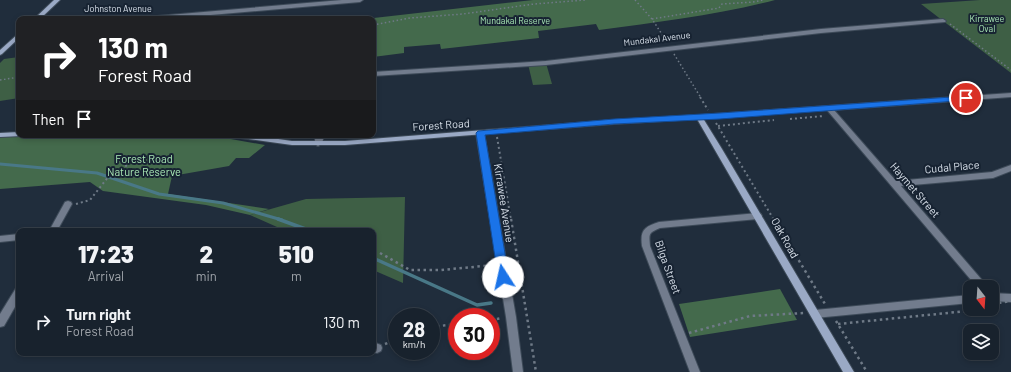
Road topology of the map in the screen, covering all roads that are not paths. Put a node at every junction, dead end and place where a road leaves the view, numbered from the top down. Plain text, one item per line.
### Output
1 (57, 0) edge
2 (360, 0) edge
3 (40, 16) edge
4 (180, 16) edge
5 (943, 21) road end
6 (16, 38) edge
7 (0, 53) edge
8 (376, 74) edge
9 (1011, 95) edge
10 (830, 109) junction
11 (699, 117) junction
12 (480, 133) junction
13 (16, 134) edge
14 (0, 135) edge
15 (255, 138) edge
16 (319, 138) edge
17 (318, 144) junction
18 (1011, 168) edge
19 (894, 184) junction
20 (68, 204) road end
21 (758, 216) junction
22 (55, 228) edge
23 (16, 237) edge
24 (0, 239) edge
25 (977, 280) edge
26 (16, 296) edge
27 (963, 299) edge
28 (999, 300) edge
29 (1011, 300) edge
30 (814, 313) junction
31 (0, 324) edge
32 (518, 372) edge
33 (694, 372) edge
34 (849, 372) edge

1 - 3 street
2 - 4 street, Johnston Avenue
5 - 8 street, Mundakal Avenue
6 - 7 street
9 - 10 street, Forest Road
10 - 11 street, Forest Road
10 - 19 street, Haymet Street
11 - 12 street, Forest Road
11 - 21 street, Oak Road
12 - 17 street, Forest Road
12 - 32 street, Kirrawee Avenue
13 - 14 street
15 - 17 street, Forest Road
16 - 17 street
18 - 19 street, Cudal Place
19 - 25 street, Haymet Street
20 - 22 street
21 - 30 street, Oak Road
21 - 33 street, Bilga Street
23 - 24 street
26 - 31 street
27 - 30 street
28 - 29 street
30 - 34 street, Oak Road

